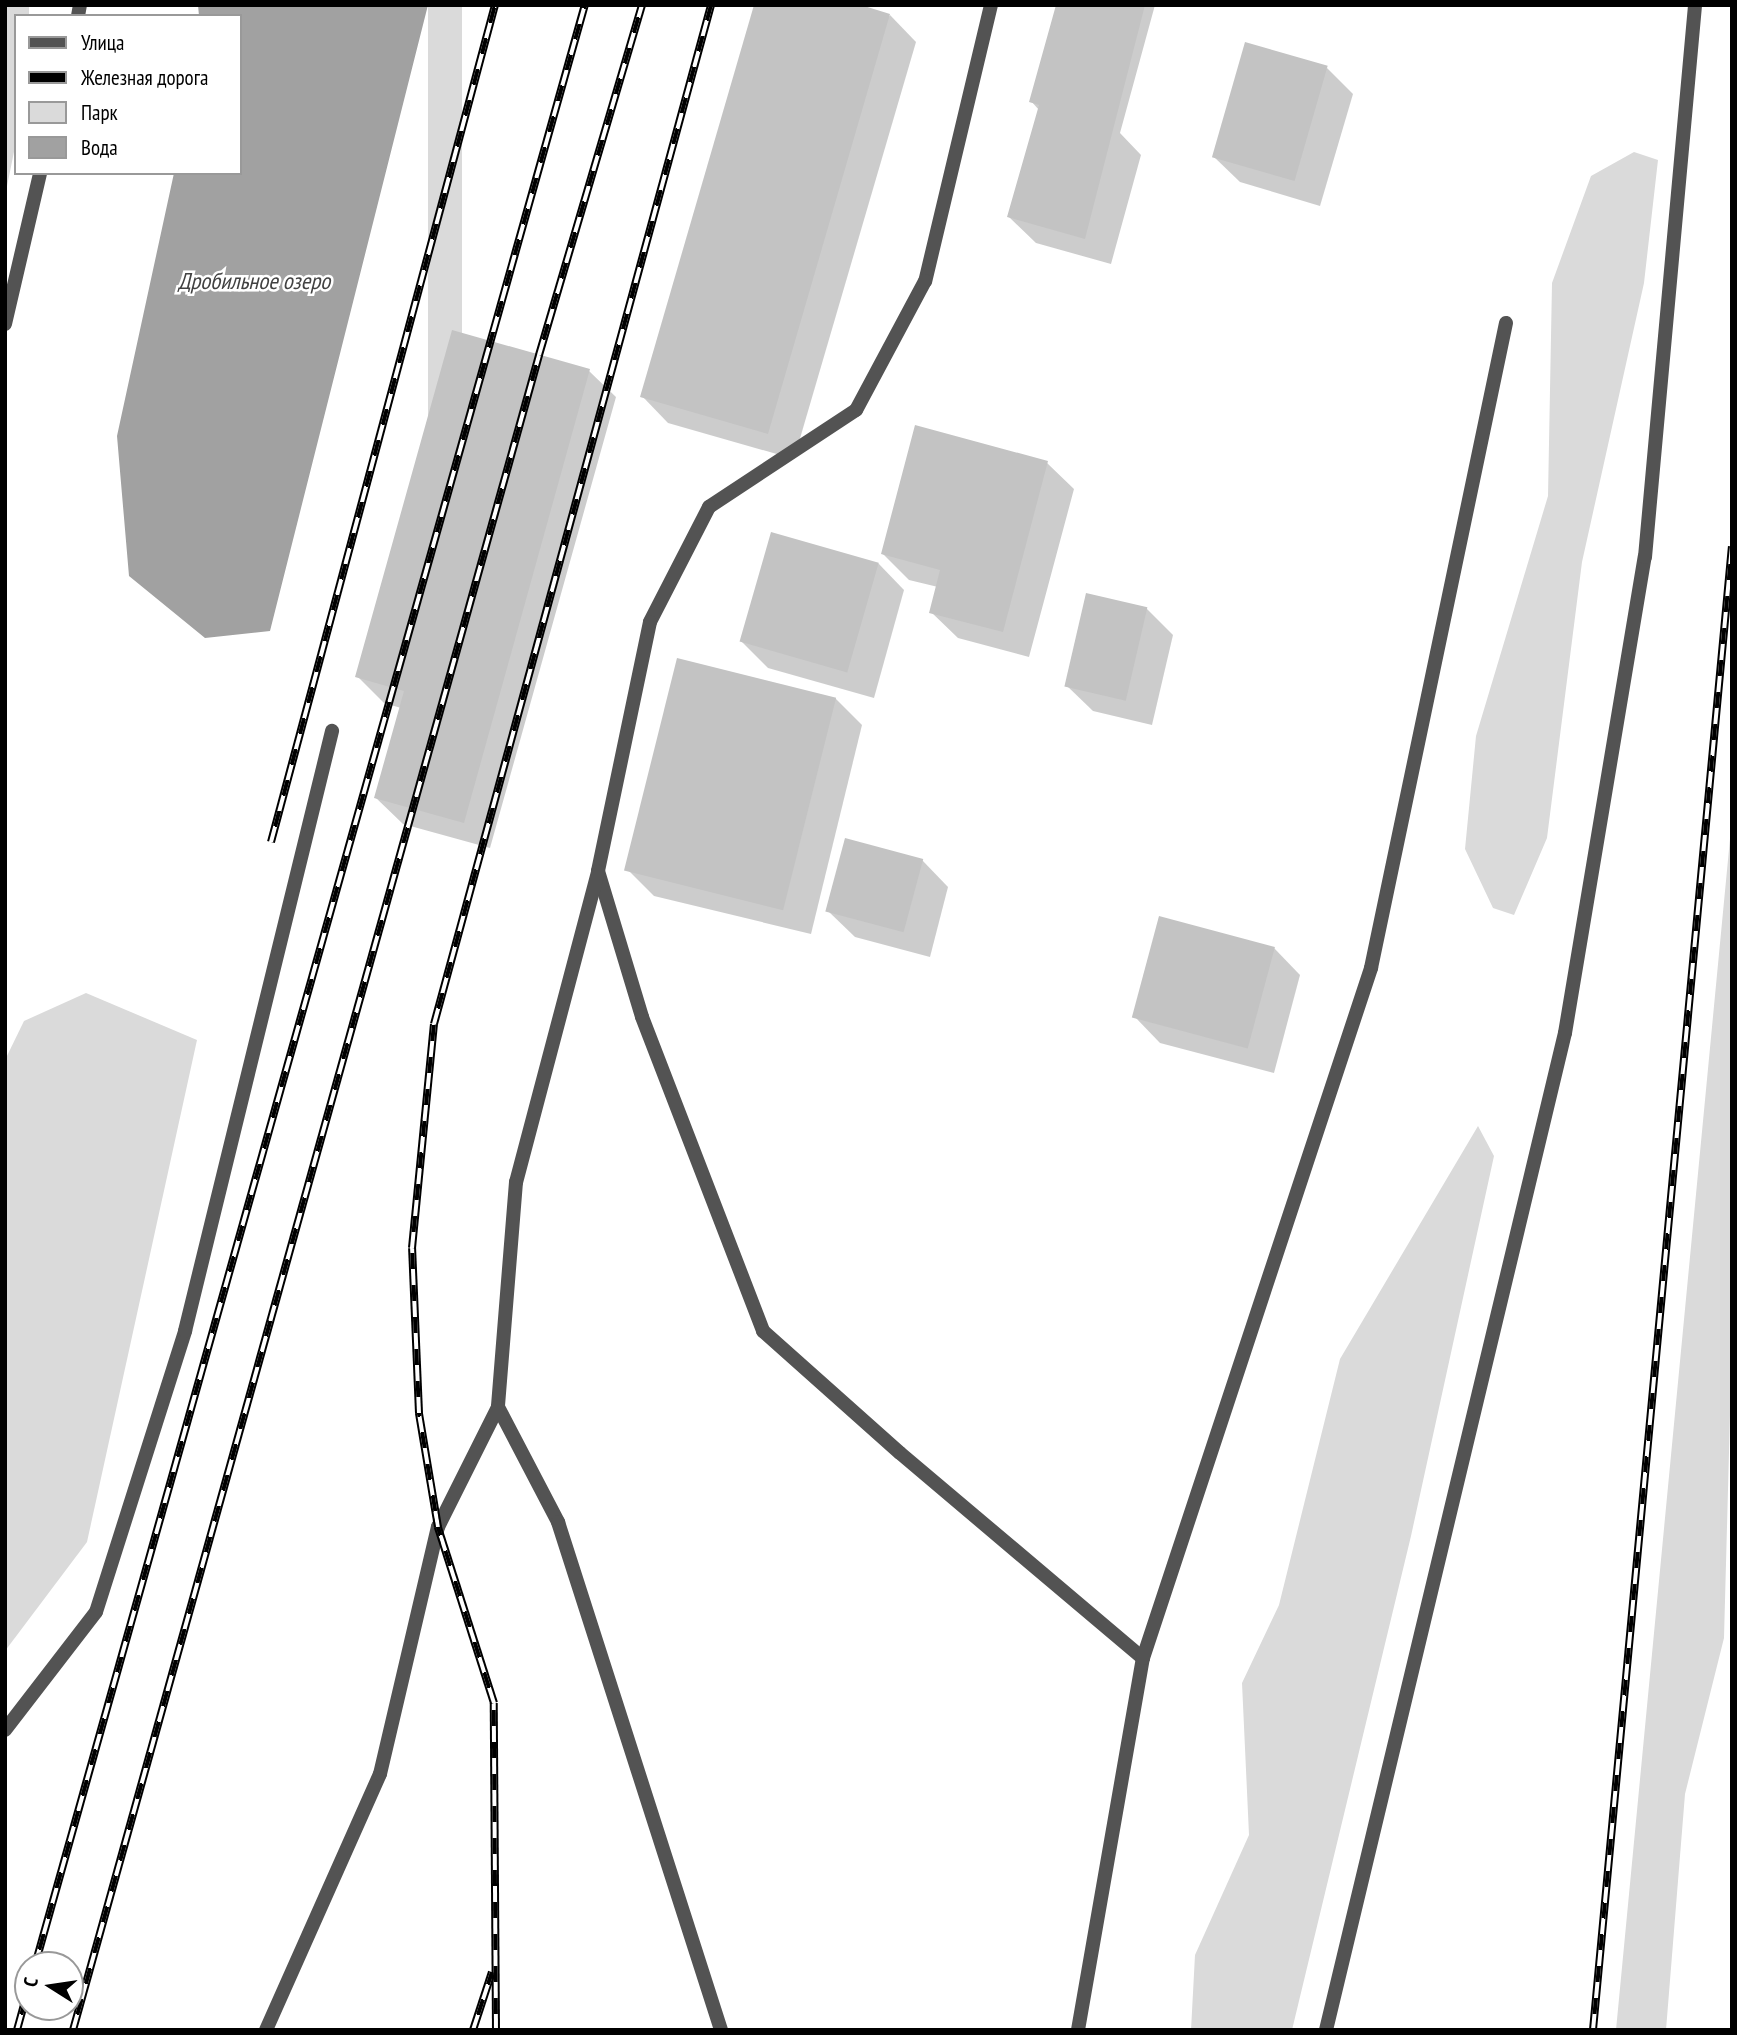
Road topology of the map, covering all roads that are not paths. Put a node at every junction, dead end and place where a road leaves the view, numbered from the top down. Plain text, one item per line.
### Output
1 (991, 5) edge
2 (1695, 5) edge
3 (40, 175) edge
4 (1506, 323) dead end
5 (5, 324) edge
6 (332, 732) dead end
7 (598, 871) junction
8 (498, 1407) junction
9 (1143, 1658) junction
10 (5, 1730) edge
11 (266, 2030) edge
12 (721, 2030) edge
13 (1078, 2030) edge
14 (1326, 2030) edge

1 - 7 street
2 - 14 street
3 - 5 street
4 - 9 street
6 - 10 street
7 - 8 street
7 - 9 street
8 - 11 street
8 - 12 street
9 - 13 street

